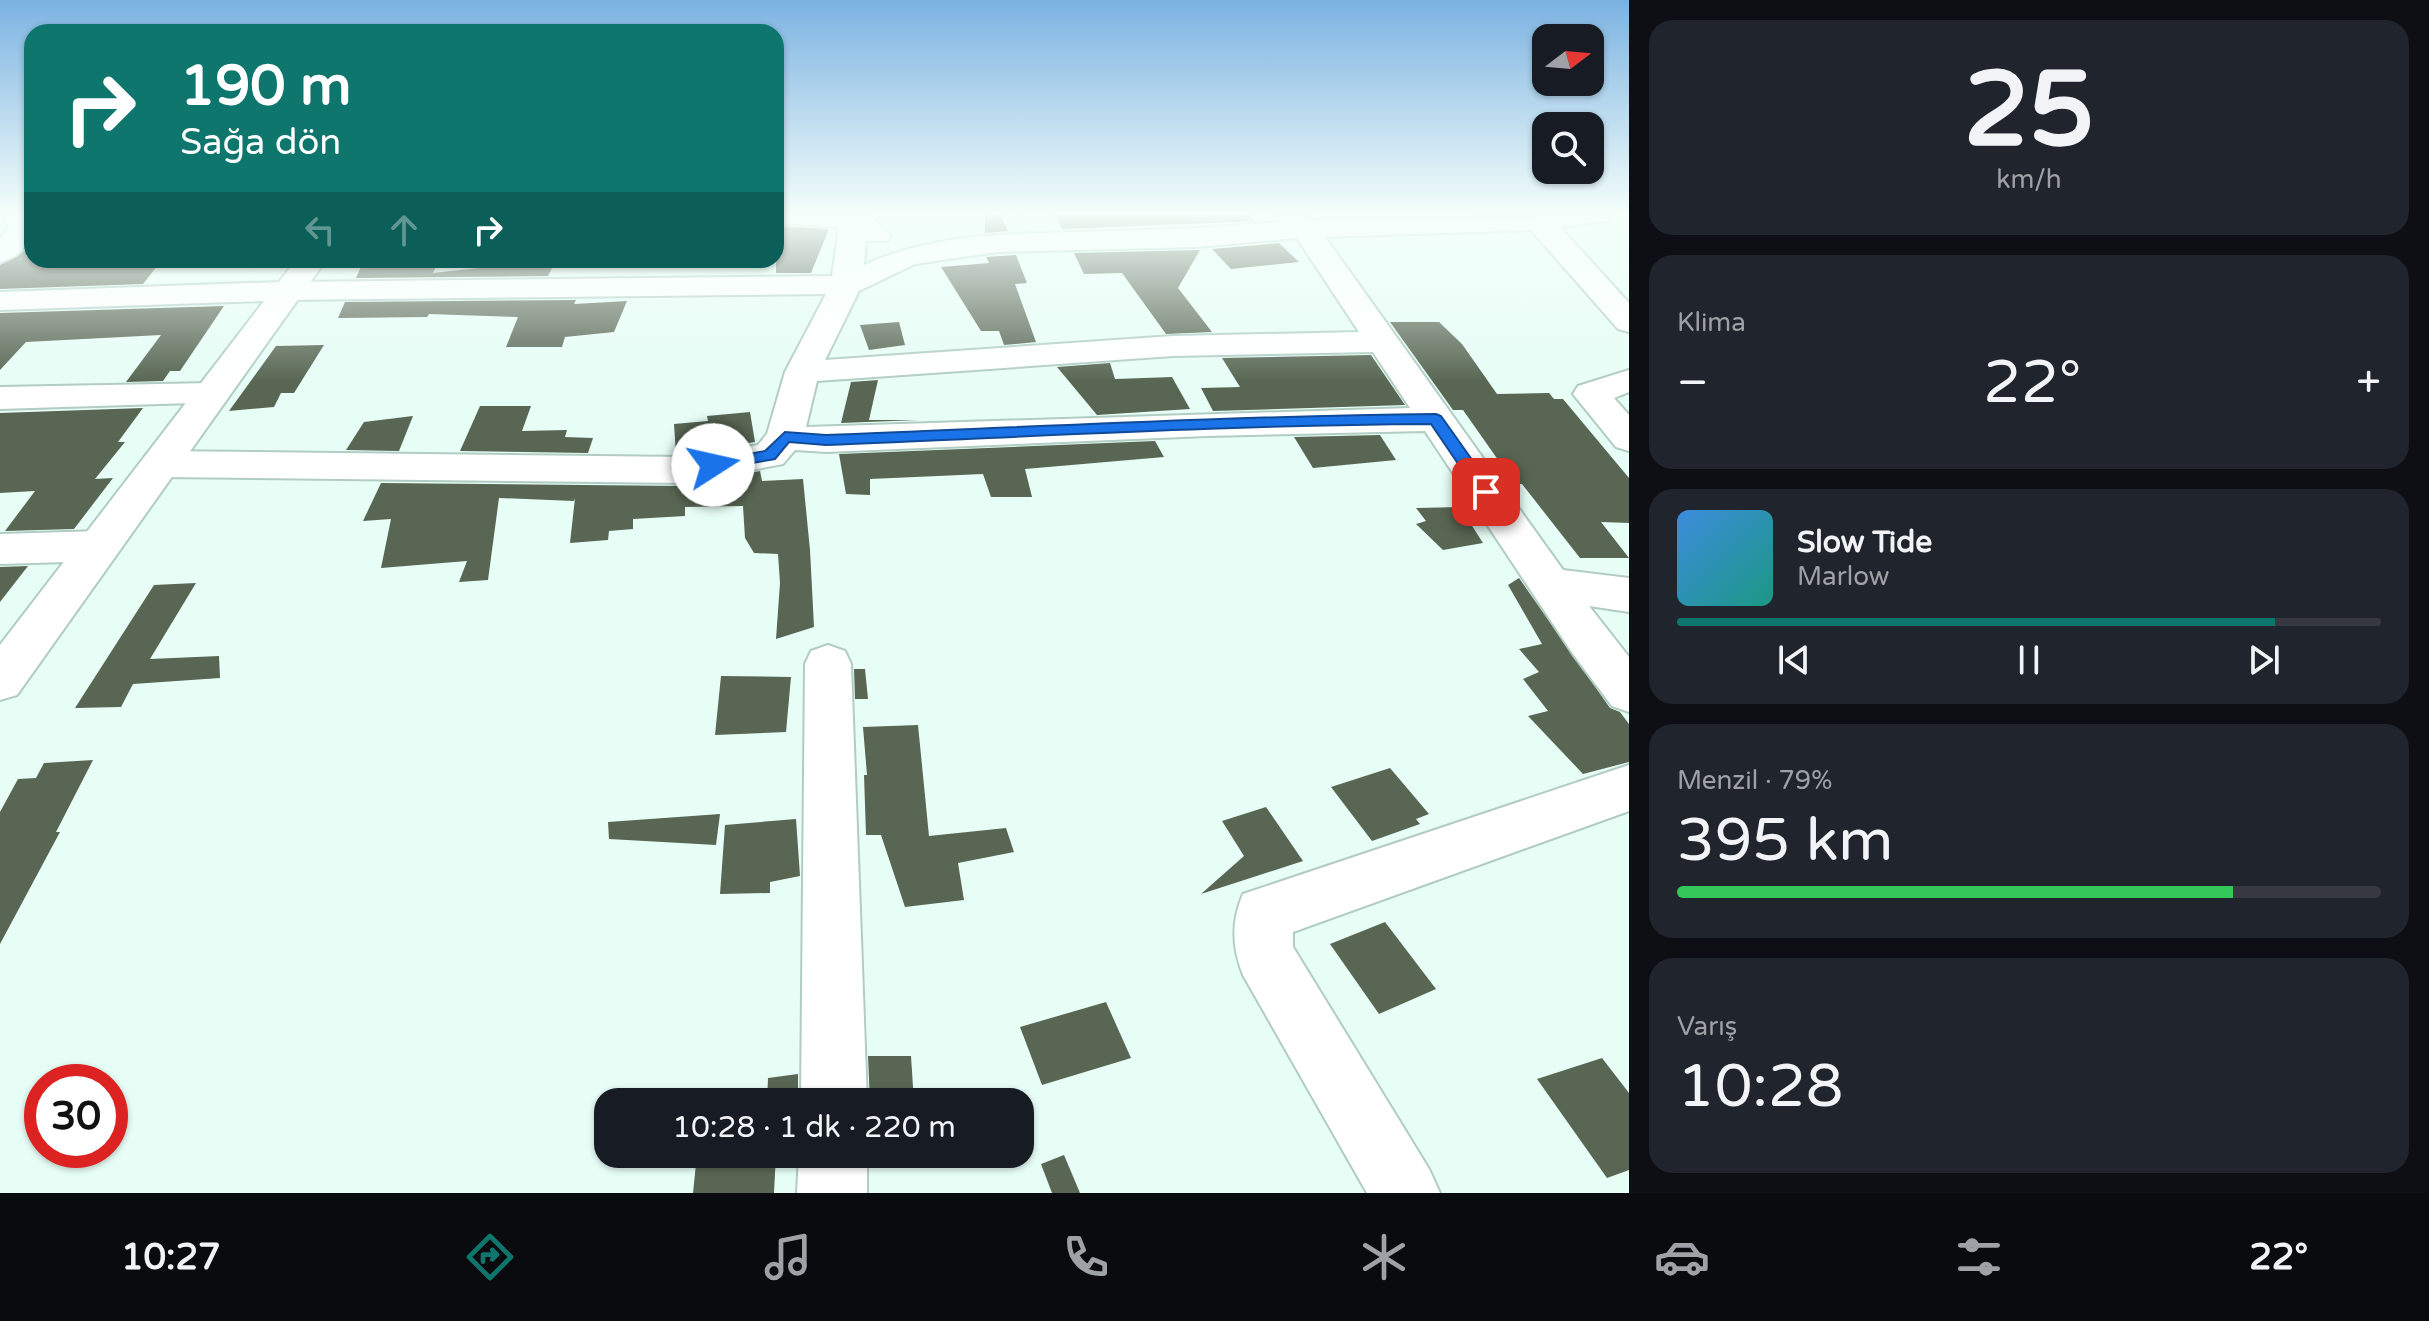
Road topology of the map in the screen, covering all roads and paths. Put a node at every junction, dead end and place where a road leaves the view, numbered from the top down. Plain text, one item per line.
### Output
1 (303, 271) edge
2 (848, 271) edge
3 (877, 271) edge
4 (1332, 271) edge
5 (1583, 271) edge
6 (846, 285) junction
7 (288, 291) junction
8 (0, 301) edge
9 (1629, 322) edge
10 (1384, 342) junction
11 (802, 372) junction
12 (1629, 380) edge
13 (212, 394) junction
14 (0, 398) edge
15 (1436, 419) junction
16 (785, 437) junction
17 (1629, 439) edge
18 (161, 464) junction
19 (100, 546) junction
20 (0, 549) edge
21 (1549, 584) junction
22 (1629, 595) edge
23 (828, 664) dead end
24 (0, 681) edge
25 (1629, 692) edge
26 (1629, 788) edge
27 (834, 1088) edge
28 (833, 1168) edge
29 (832, 1193) edge
30 (1405, 1193) edge

1 - 7 street
2 - 6 street
3 - 6 street
4 - 10 street
5 - 9 street
6 - 7 street
6 - 11 street
7 - 8 street
7 - 13 street
10 - 11 street
10 - 15 street
11 - 16 street
12 - 17 street
13 - 14 street
13 - 18 street
15 - 16 street
15 - 21 street
16 - 18 street
18 - 19 street
19 - 20 street
19 - 24 street
21 - 22 street
21 - 25 street
23 - 27 street
26 - 30 street
28 - 29 street

